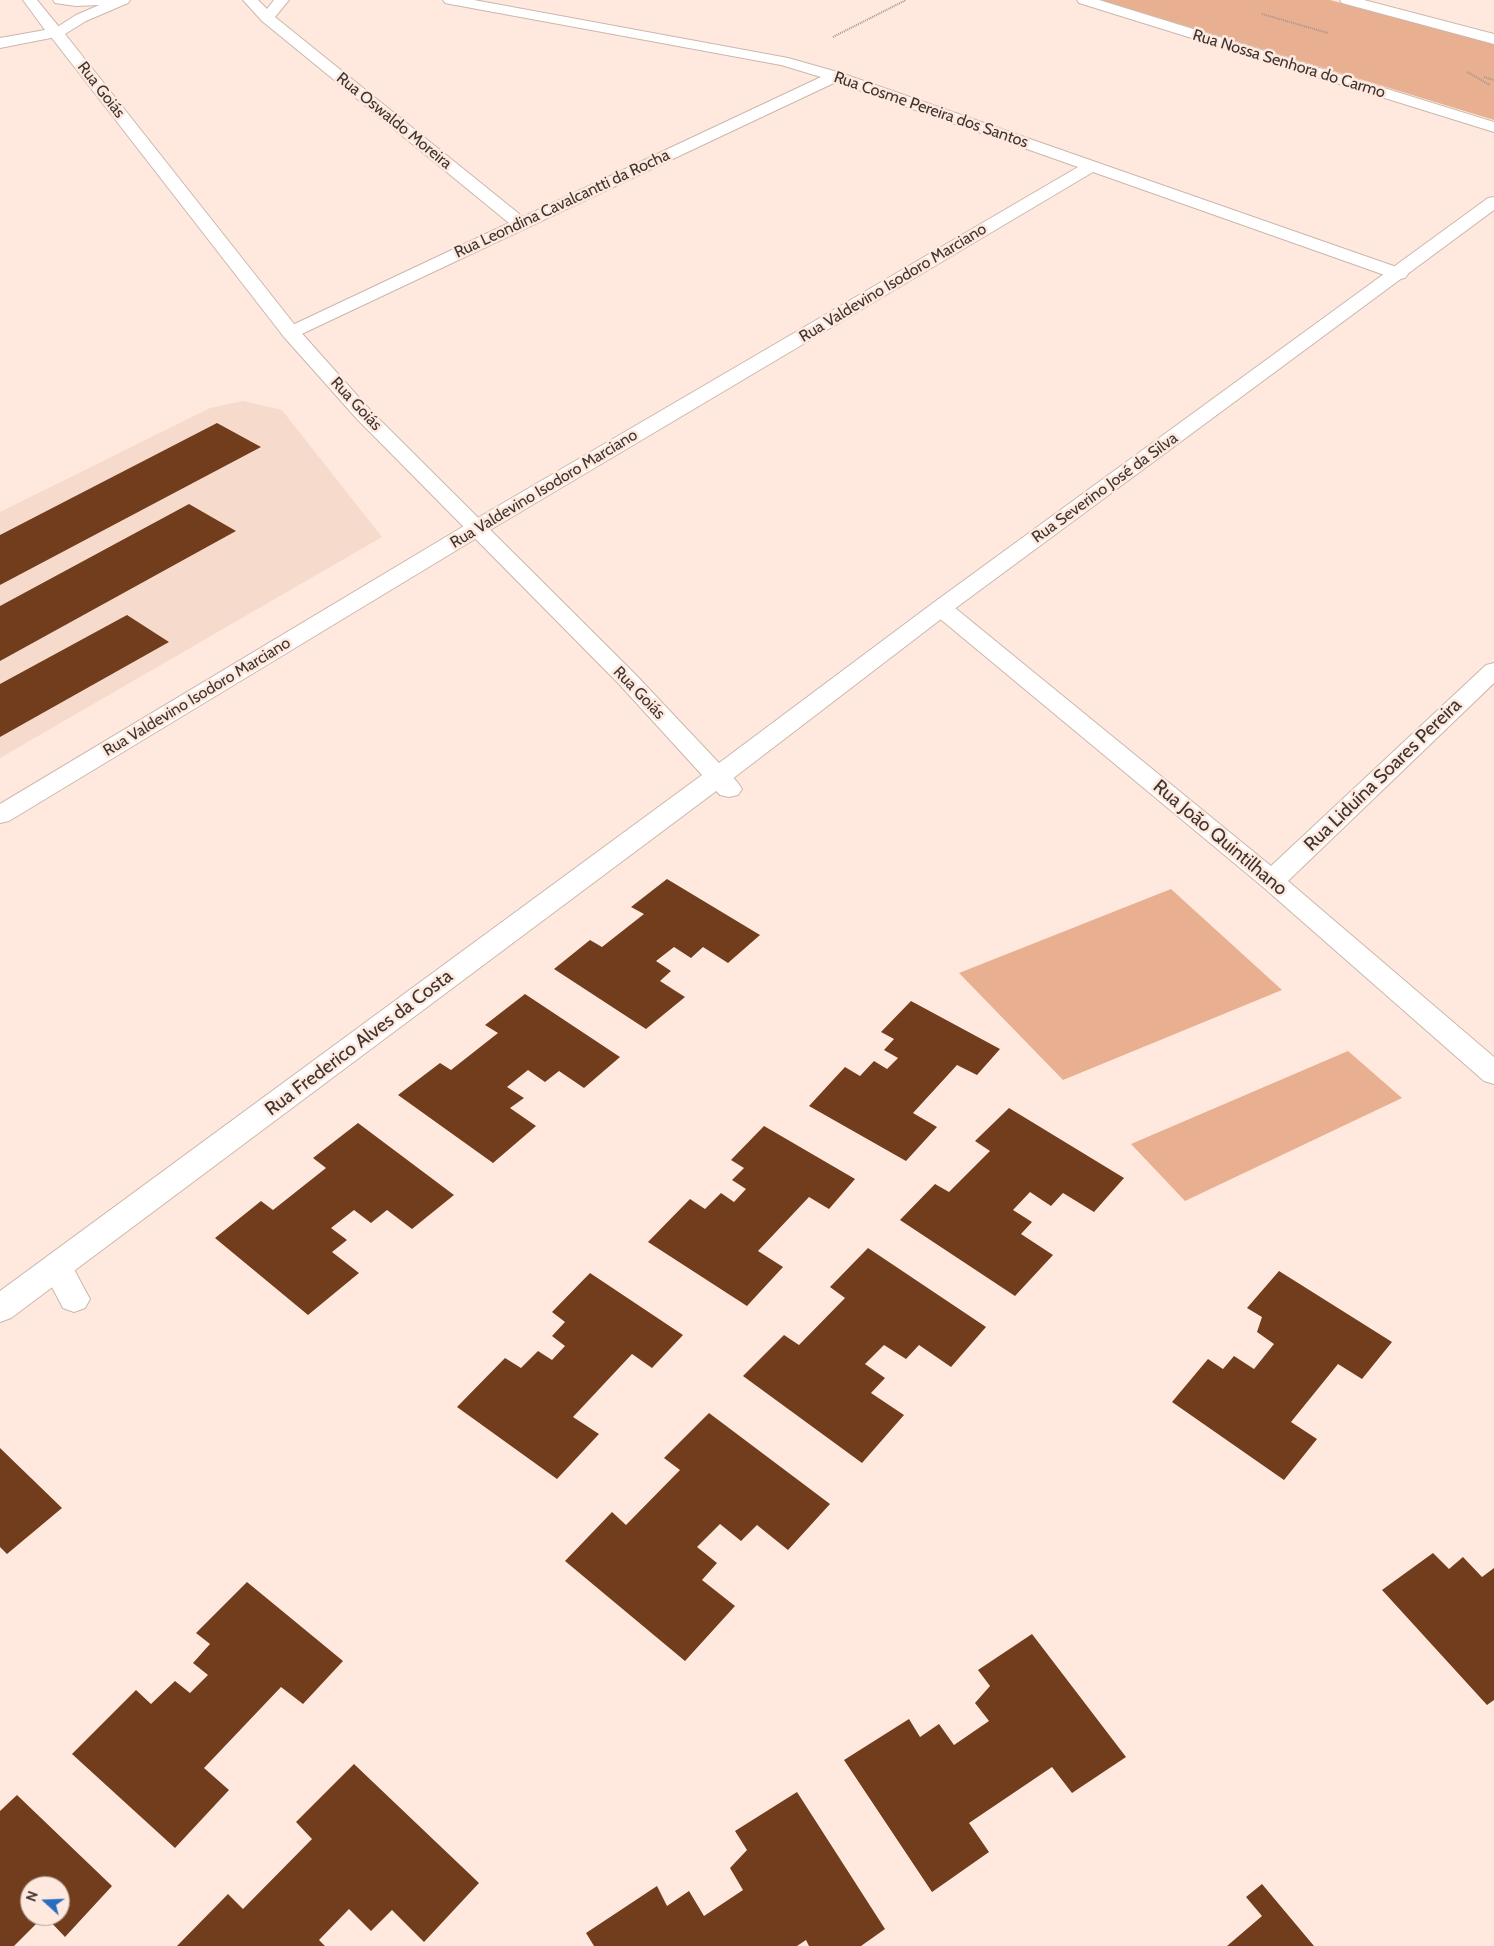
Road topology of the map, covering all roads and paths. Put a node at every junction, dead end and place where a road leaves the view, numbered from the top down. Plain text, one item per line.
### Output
1 (30, 0) edge
2 (60, 0) edge
3 (123, 0) edge
4 (250, 0) edge
5 (282, 0) edge
6 (450, 0) edge
7 (906, 0) edge
8 (1084, 0) edge
9 (1347, 0) edge
10 (267, 18) junction
11 (56, 33) junction
12 (1494, 39) edge
13 (0, 43) edge
14 (783, 62) junction
15 (1467, 72) dead end
16 (835, 76) junction
17 (1494, 88) edge
18 (1494, 127) edge
19 (1091, 166) junction
20 (1494, 202) edge
21 (520, 223) junction
22 (1399, 274) junction
23 (290, 332) junction
24 (477, 528) junction
25 (941, 608) junction
26 (1494, 670) edge
27 (724, 783) junction
28 (0, 815) edge
29 (1272, 881) junction
30 (1494, 1073) edge
31 (57, 1267) junction
32 (74, 1299) dead end
33 (0, 1309) edge

1 - 11 street, Rua Goiás
2 - 3 street
3 - 11 street
4 - 10 street, Rua Oswaldo Moreira
5 - 10 street
6 - 14 street, Rua Cosme Pereira dos Santos
7 - 14 path
8 - 18 street, Rua Nossa Senhora do Carmo
9 - 12 street
10 - 21 street, Rua Oswaldo Moreira
11 - 13 street
11 - 23 street, Rua Goiás
14 - 16 street, Rua Cosme Pereira dos Santos
15 - 17 path
16 - 19 street, Rua Cosme Pereira dos Santos
16 - 21 street, Rua Leondina Cavalcantti da Rocha
19 - 22 street, Rua Cosme Pereira dos Santos
19 - 24 street, Rua Valdevino Isodoro Marciano
20 - 22 street, Rua Severino José da Silva
21 - 23 street, Rua Leondina Cavalcantti da Rocha
22 - 25 street, Rua Severino José da Silva
23 - 24 street, Rua Goiás
24 - 27 street, Rua Goiás
24 - 28 street, Rua Valdevino Isodoro Marciano
25 - 27 street, Rua Severino José da Silva
25 - 29 street, Rua João Quintilhano
26 - 29 street, Rua Liduína Soares Pereira
27 - 31 street, Rua Frederico Alves da Costa
29 - 30 street, Rua João Quintilhano
31 - 32 street
31 - 33 street, Rua Frederico Alves da Costa

